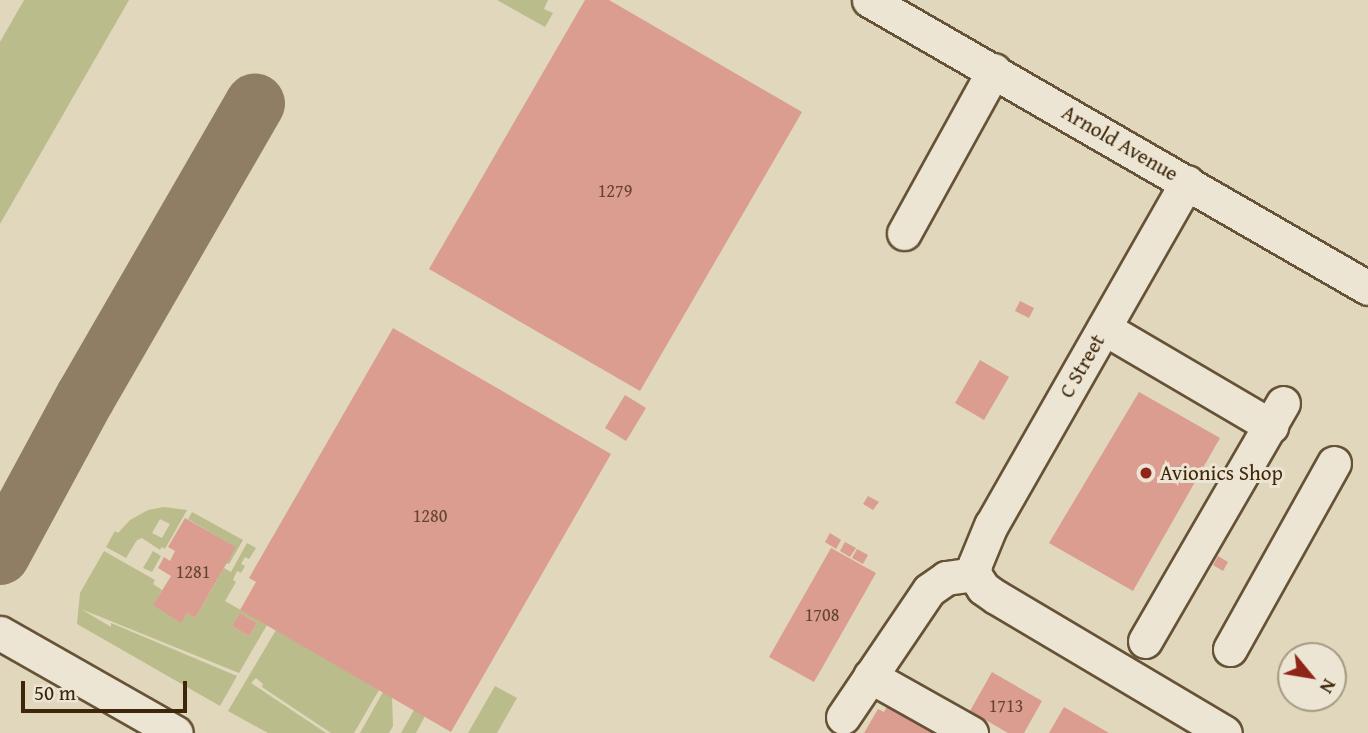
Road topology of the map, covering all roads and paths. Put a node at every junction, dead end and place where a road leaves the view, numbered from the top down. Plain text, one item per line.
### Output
1 (869, 0) edge
2 (994, 70) junction
3 (1187, 181) junction
4 (905, 233) dead end
5 (1368, 288) edge
6 (1104, 328) junction
7 (1334, 463) dead end
8 (977, 563) junction
9 (0, 633) edge
10 (1145, 641) dead end
11 (1230, 649) dead end
12 (870, 676) junction
13 (844, 717) dead end
14 (1192, 725) edge
15 (176, 733) edge
16 (971, 733) edge
17 (1225, 733) edge

1 - 2 street, Arnold Avenue
2 - 3 street, Arnold Avenue
2 - 4 street
3 - 5 street, Arnold Avenue
3 - 6 street, C Street
6 - 8 street, C Street
6 - 10 street
7 - 11 street
8 - 12 street
8 - 14 street
9 - 15 street
12 - 13 street
12 - 16 street
14 - 17 street

